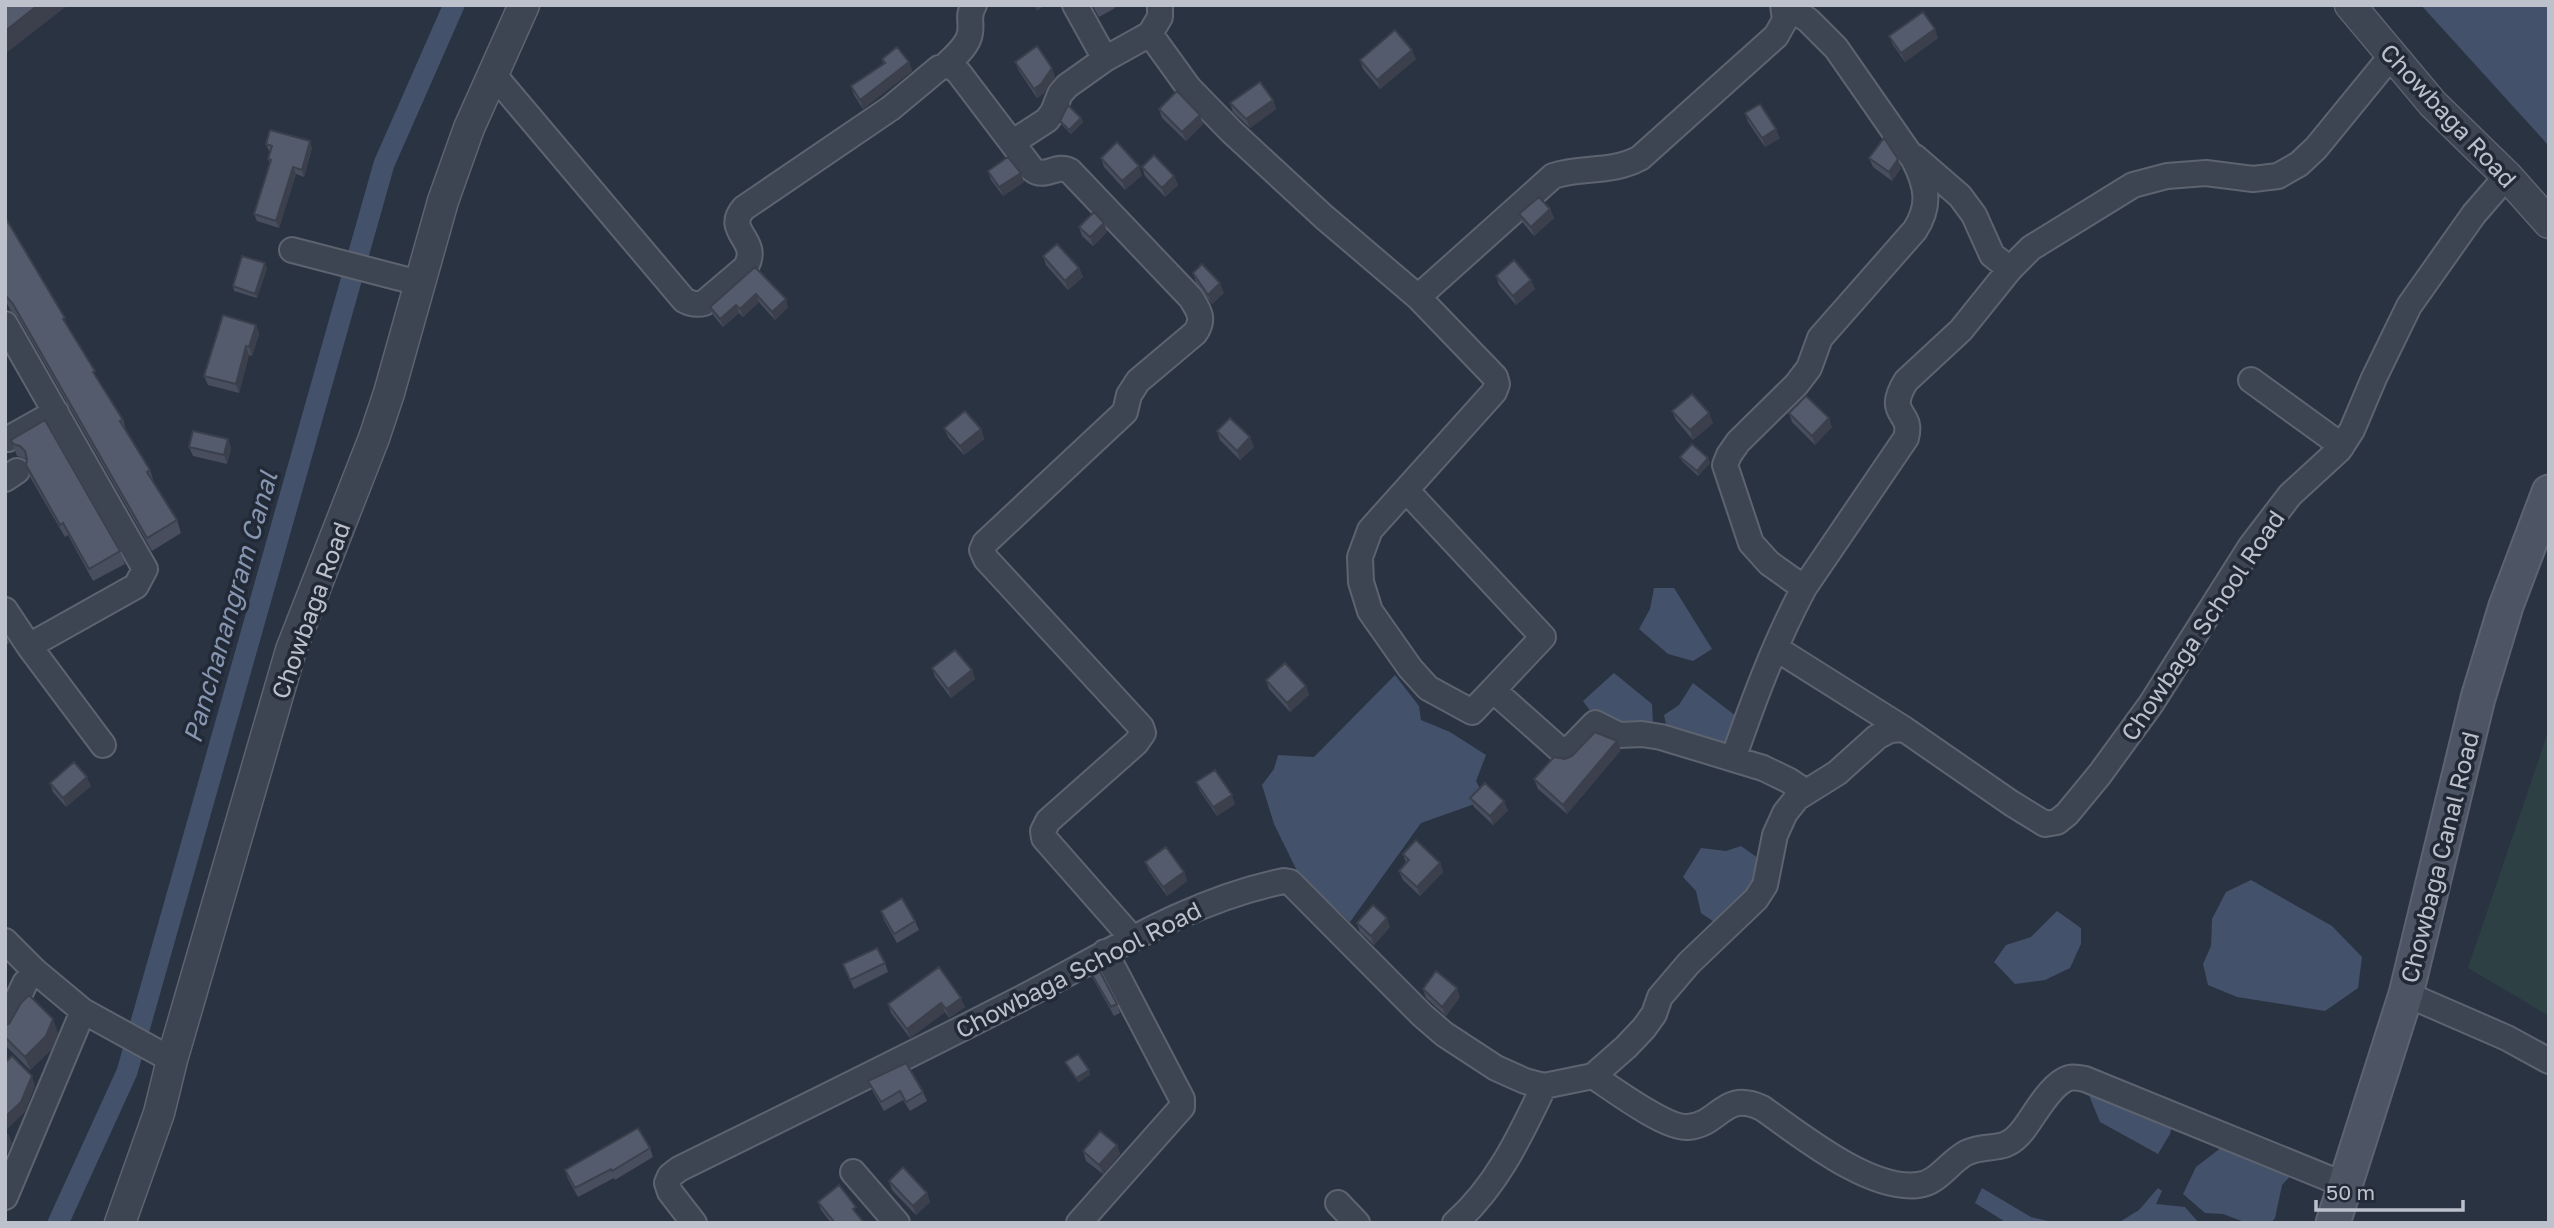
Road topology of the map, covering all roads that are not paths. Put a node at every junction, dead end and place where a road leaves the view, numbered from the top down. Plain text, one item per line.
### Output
1 (524, 5) edge
2 (974, 5) edge
3 (1075, 5) edge
4 (1160, 5) edge
5 (1784, 5) edge
6 (2350, 5) edge
7 (1150, 34) junction
8 (2392, 54) junction
9 (1105, 59) junction
10 (946, 65) junction
11 (493, 74) junction
12 (1013, 142) junction
13 (1908, 150) junction
14 (2507, 176) junction
15 (2549, 223) edge
16 (292, 250) dead end
17 (2010, 269) junction
18 (405, 279) junction
19 (1418, 297) junction
20 (5, 324) edge
21 (15, 365) edge
22 (2251, 380) dead end
23 (55, 412) junction
24 (8, 439) edge
25 (2342, 446) junction
26 (1406, 490) junction
27 (2549, 492) edge
28 (1804, 589) junction
29 (5, 610) edge
30 (29, 646) junction
31 (1777, 649) junction
32 (1493, 690) junction
33 (1904, 729) junction
34 (103, 744) dead end
35 (1734, 759) junction
36 (1806, 792) junction
37 (1132, 938) junction
38 (5, 941) edge
39 (1105, 952) junction
40 (30, 977) junction
41 (2406, 994) junction
42 (5, 1003) edge
43 (89, 1015) junction
44 (5, 1026) edge
45 (162, 1054) junction
46 (2549, 1061) edge
47 (1593, 1076) junction
48 (1544, 1086) junction
49 (853, 1172) dead end
50 (2345, 1185) junction
51 (5, 1197) edge
52 (1338, 1203) dead end
53 (1083, 1221) edge
54 (120, 1223) edge
55 (694, 1223) edge
56 (897, 1223) edge
57 (1357, 1223) edge
58 (1455, 1223) edge
59 (2333, 1223) edge

1 - 11 street, Chowbaga Road
2 - 10 street
3 - 9 street
4 - 7 street
5 - 13 street
5 - 19 street
6 - 8 street, Chowbaga Road
7 - 9 street
7 - 19 street
8 - 14 street, Chowbaga Road
8 - 17 street
9 - 12 street
10 - 11 street
10 - 12 street
11 - 18 street, Chowbaga Road
12 - 37 street
13 - 17 street
13 - 28 street
14 - 15 street, Chowbaga Road
14 - 25 street, Chowbaga School Road
16 - 18 street
17 - 28 street
18 - 45 street, Chowbaga Road
19 - 26 street
20 - 21 street
21 - 23 street
22 - 25 street
23 - 24 street
23 - 30 street
25 - 33 street, Chowbaga School Road
26 - 32 street
26 - 32 street
27 - 41 main road, Chowbaga Canal Road
28 - 31 street
29 - 30 street
30 - 34 street
31 - 33 street
31 - 35 street
32 - 35 street
33 - 36 street, Chowbaga School Road
35 - 36 street
36 - 47 street, Chowbaga School Road
37 - 39 street, Chowbaga School Road
37 - 48 street, Chowbaga School Road
38 - 40 street
39 - 53 street
39 - 55 street, Chowbaga School Road
40 - 42 street
40 - 43 street
40 - 44 street
41 - 46 street
41 - 50 main road, Chowbaga Canal Road
43 - 45 street
43 - 51 street
45 - 54 street, Chowbaga Road
47 - 48 street, Chowbaga School Road
47 - 50 street
48 - 58 street
49 - 56 street
50 - 59 main road, Chowbaga Canal Road
52 - 57 street

